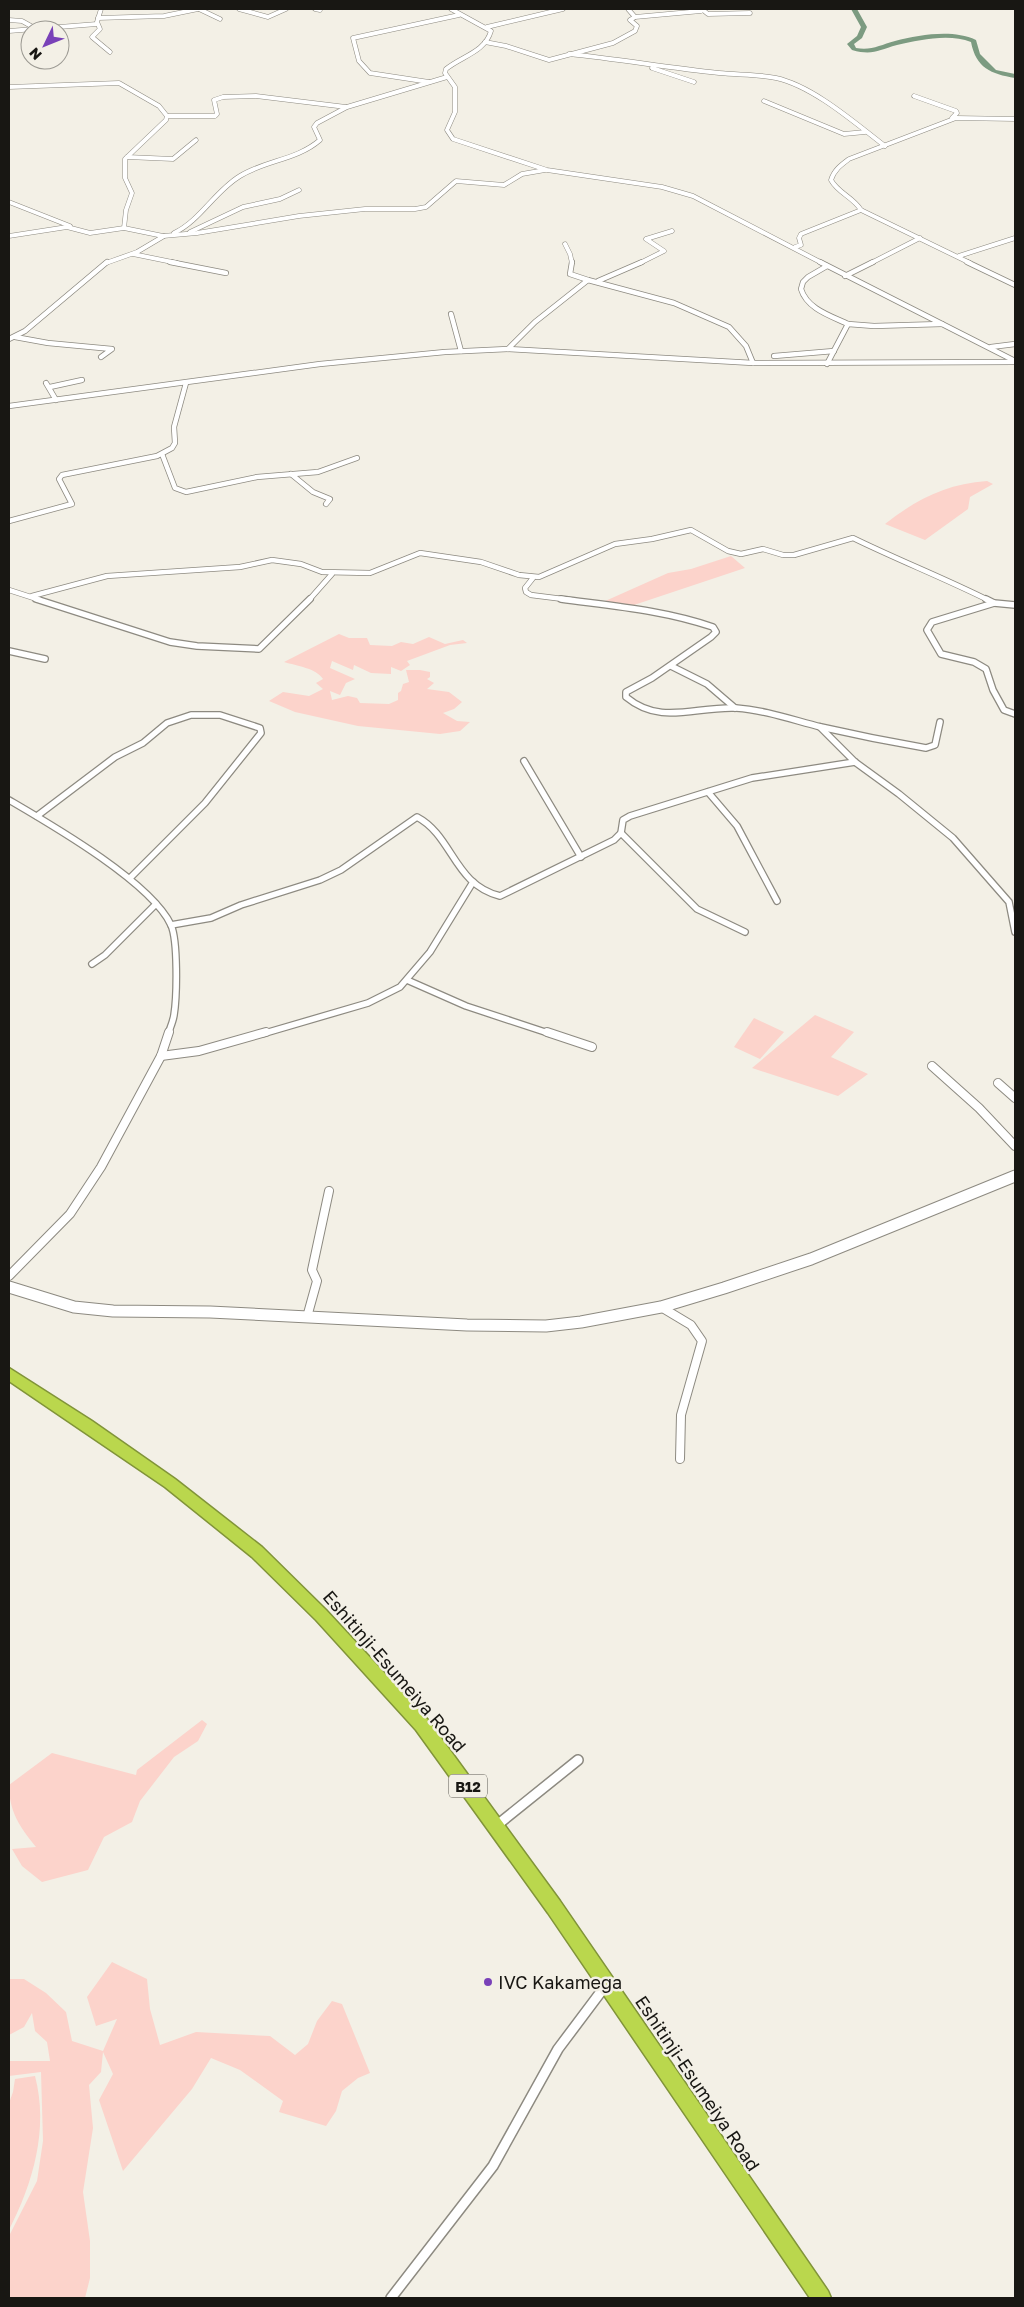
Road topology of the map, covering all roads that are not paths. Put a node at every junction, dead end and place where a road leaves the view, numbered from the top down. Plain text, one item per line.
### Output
1 (101, 9) edge
2 (199, 9) edge
3 (239, 9) edge
4 (286, 9) edge
5 (451, 9) edge
6 (563, 9) edge
7 (628, 9) edge
8 (703, 10) edge
9 (750, 13) dead end
10 (459, 15) junction
11 (635, 17) junction
12 (98, 18) junction
13 (220, 19) dead end
14 (97, 24) junction
15 (70, 26) edge
16 (487, 27) junction
17 (485, 42) junction
18 (110, 52) dead end
19 (569, 54) junction
20 (645, 65) junction
21 (447, 77) junction
22 (434, 82) junction
23 (694, 82) dead end
24 (9, 87) edge
25 (914, 96) dead end
26 (764, 101) dead end
27 (347, 106) junction
28 (167, 116) junction
29 (952, 118) junction
30 (1015, 119) edge
31 (865, 132) junction
32 (196, 140) dead end
33 (884, 146) junction
34 (127, 156) junction
35 (547, 170) junction
36 (299, 190) dead end
37 (9, 202) edge
38 (862, 210) junction
39 (73, 227) junction
40 (124, 228) junction
41 (672, 231) dead end
42 (185, 234) junction
43 (9, 236) edge
44 (163, 236) junction
45 (920, 238) junction
46 (1015, 238) edge
47 (565, 244) dead end
48 (795, 247) junction
49 (133, 254) junction
50 (959, 256) junction
51 (826, 266) junction
52 (226, 273) dead end
53 (844, 276) junction
54 (588, 280) junction
55 (598, 281) junction
56 (1015, 285) edge
57 (451, 314) dead end
58 (848, 324) junction
59 (944, 324) junction
60 (15, 337) junction
61 (9, 339) edge
62 (1015, 344) edge
63 (991, 347) junction
64 (508, 349) junction
65 (461, 351) junction
66 (834, 352) junction
67 (774, 356) dead end
68 (102, 357) dead end
69 (1015, 362) edge
70 (753, 363) junction
71 (827, 364) junction
72 (82, 380) dead end
73 (46, 383) dead end
74 (186, 383) junction
75 (50, 387) junction
76 (56, 400) junction
77 (9, 406) edge
78 (162, 454) junction
79 (357, 458) dead end
80 (292, 474) junction
81 (326, 504) dead end
82 (9, 521) edge
83 (332, 574) junction
84 (533, 578) junction
85 (9, 590) edge
86 (32, 596) junction
87 (994, 603) junction
88 (1015, 605) edge
89 (9, 651) edge
90 (45, 659) dead end
91 (671, 666) junction
92 (738, 710) junction
93 (1015, 714) edge
94 (940, 722) dead end
95 (820, 727) junction
96 (524, 761) dead end
97 (855, 762) junction
98 (708, 792) junction
99 (9, 800) edge
100 (38, 816) junction
101 (621, 832) junction
102 (581, 857) junction
103 (130, 878) junction
104 (473, 882) junction
105 (777, 901) dead end
106 (156, 904) junction
107 (171, 926) junction
108 (745, 932) dead end
109 (1015, 932) edge
110 (92, 964) dead end
111 (407, 980) junction
112 (592, 1047) dead end
113 (161, 1056) junction
114 (932, 1066) dead end
115 (998, 1083) dead end
116 (1015, 1098) edge
117 (1015, 1146) edge
118 (1015, 1176) edge
119 (328, 1191) dead end
120 (9, 1276) edge
121 (9, 1287) edge
122 (661, 1307) junction
123 (307, 1317) junction
124 (9, 1374) edge
125 (680, 1459) dead end
126 (578, 1760) dead end
127 (496, 1826) junction
128 (606, 1985) junction
129 (391, 2298) edge
130 (821, 2298) edge

1 - 12 street
2 - 12 street
2 - 13 street
3 - 4 street
5 - 10 street
6 - 16 street
7 - 11 street
8 - 9 street
8 - 11 street
10 - 16 street
10 - 22 street
11 - 19 street
12 - 14 street
14 - 15 street
14 - 18 street
16 - 17 street
17 - 19 street
17 - 21 street
19 - 20 street
20 - 23 street
20 - 31 street
21 - 22 street
21 - 35 street
22 - 27 street
24 - 28 street
25 - 29 street
26 - 31 street
27 - 28 street
27 - 44 street
28 - 34 street
29 - 30 street
29 - 33 street
31 - 33 street
32 - 34 street
33 - 38 street
34 - 40 street
35 - 42 street
35 - 48 street
36 - 42 street
37 - 39 street
38 - 45 street
38 - 48 street
39 - 40 street
39 - 43 street
40 - 44 street
41 - 55 street
42 - 44 street
44 - 49 street
45 - 50 street
45 - 53 street
46 - 50 street
47 - 54 street
48 - 51 street
49 - 52 street
49 - 60 street
50 - 56 street
51 - 53 street
51 - 58 street
53 - 59 street
54 - 55 street
54 - 64 street
55 - 70 street
57 - 65 street
58 - 59 street
58 - 66 street
59 - 63 street
60 - 61 street
60 - 68 street
62 - 63 street
63 - 69 street
64 - 65 street
64 - 70 street
65 - 74 street
66 - 67 street
66 - 71 street
69 - 71 street
70 - 71 street
72 - 75 street
73 - 75 street
74 - 76 street
74 - 78 street
75 - 76 street
76 - 77 street
78 - 80 street
78 - 82 street
79 - 80 street
80 - 81 street
83 - 84 street
83 - 86 street
83 - 86 street
84 - 87 street
84 - 91 street
85 - 86 street
87 - 88 street
87 - 93 street
89 - 90 street
91 - 92 street
91 - 92 street
92 - 95 street
94 - 95 street
95 - 97 street
96 - 102 street
97 - 98 street
97 - 109 street
98 - 101 street
98 - 105 street
99 - 100 street
100 - 103 street
100 - 103 street
101 - 102 street
101 - 108 street
102 - 104 street
103 - 106 street
104 - 107 street
104 - 111 street
106 - 107 street
106 - 110 street
107 - 113 street
111 - 112 street
111 - 113 street
113 - 120 street
114 - 117 street
115 - 116 street
118 - 122 street
119 - 123 street
121 - 123 street
122 - 123 street
122 - 125 street
124 - 127 highway, Eshitinji-Esumeiya Road / B12
126 - 127 street
127 - 128 highway, Eshitinji-Esumeiya Road / B12
128 - 129 street
128 - 130 highway, Eshitinji-Esumeiya Road / B12

